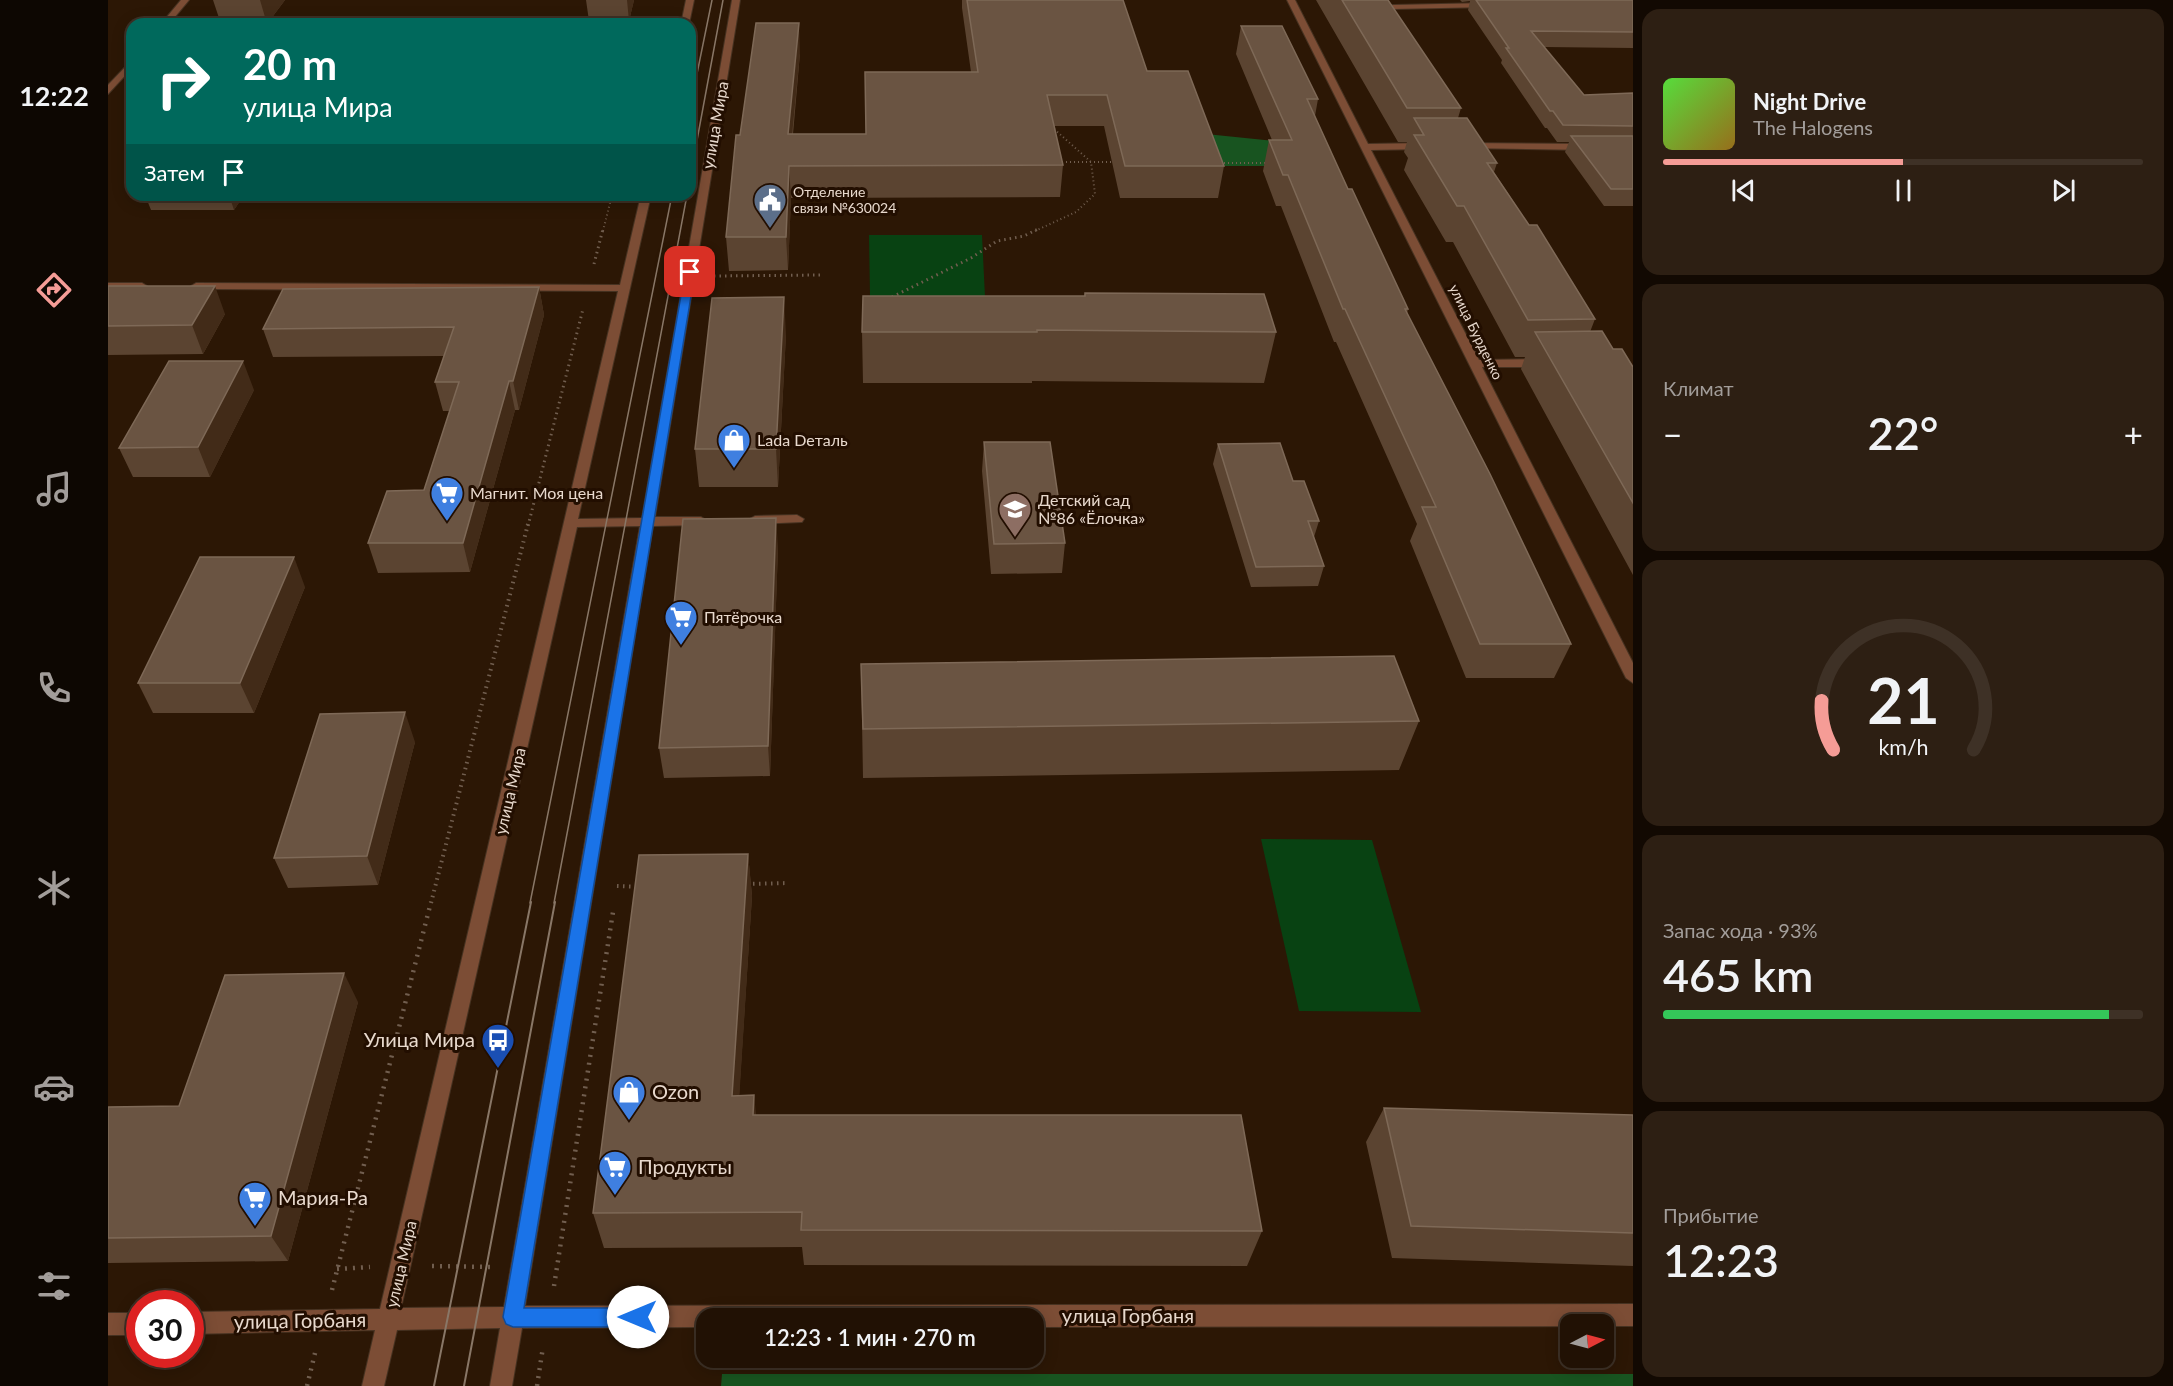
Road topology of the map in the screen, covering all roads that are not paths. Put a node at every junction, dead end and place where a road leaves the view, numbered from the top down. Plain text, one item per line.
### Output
1 (185, 0) edge
2 (690, 0) edge
3 (736, 0) edge
4 (1291, 0) edge
5 (1499, 5) edge
6 (1393, 7) edge
7 (170, 18) edge
8 (686, 18) edge
9 (126, 70) edge
10 (108, 91) edge
11 (1436, 146) edge
12 (1459, 146) edge
13 (1367, 147) junction
14 (1598, 147) edge
15 (645, 201) edge
16 (108, 286) edge
17 (155, 286) edge
18 (178, 286) edge
19 (625, 288) junction
20 (1552, 363) edge
21 (1475, 364) junction
22 (797, 519) dead end
23 (739, 520) edge
24 (716, 521) edge
25 (648, 522) junction
26 (572, 523) junction
27 (1633, 678) edge
28 (1633, 1315) edge
29 (513, 1317) junction
30 (388, 1319) junction
31 (204, 1323) edge
32 (108, 1324) edge
33 (126, 1324) edge
34 (373, 1386) edge
35 (501, 1386) edge

1 - 7 street
2 - 8 street
3 - 25 street, улица Мира
4 - 13 street, улица Бурденко
5 - 6 street
9 - 10 street
11 - 13 street
12 - 14 street
13 - 21 street, улица Бурденко
15 - 19 street, улица Мира
16 - 17 street
18 - 19 street
19 - 26 street, улица Мира
20 - 21 street
21 - 27 street, улица Бурденко
22 - 23 street
24 - 25 street
25 - 26 street
25 - 29 street, улица Мира
26 - 30 street, улица Мира
28 - 29 street, улица Горбаня
29 - 30 street, улица Горбаня
29 - 35 street, улица Мира
30 - 31 street, улица Горбаня
30 - 34 street, улица Мира
32 - 33 street

